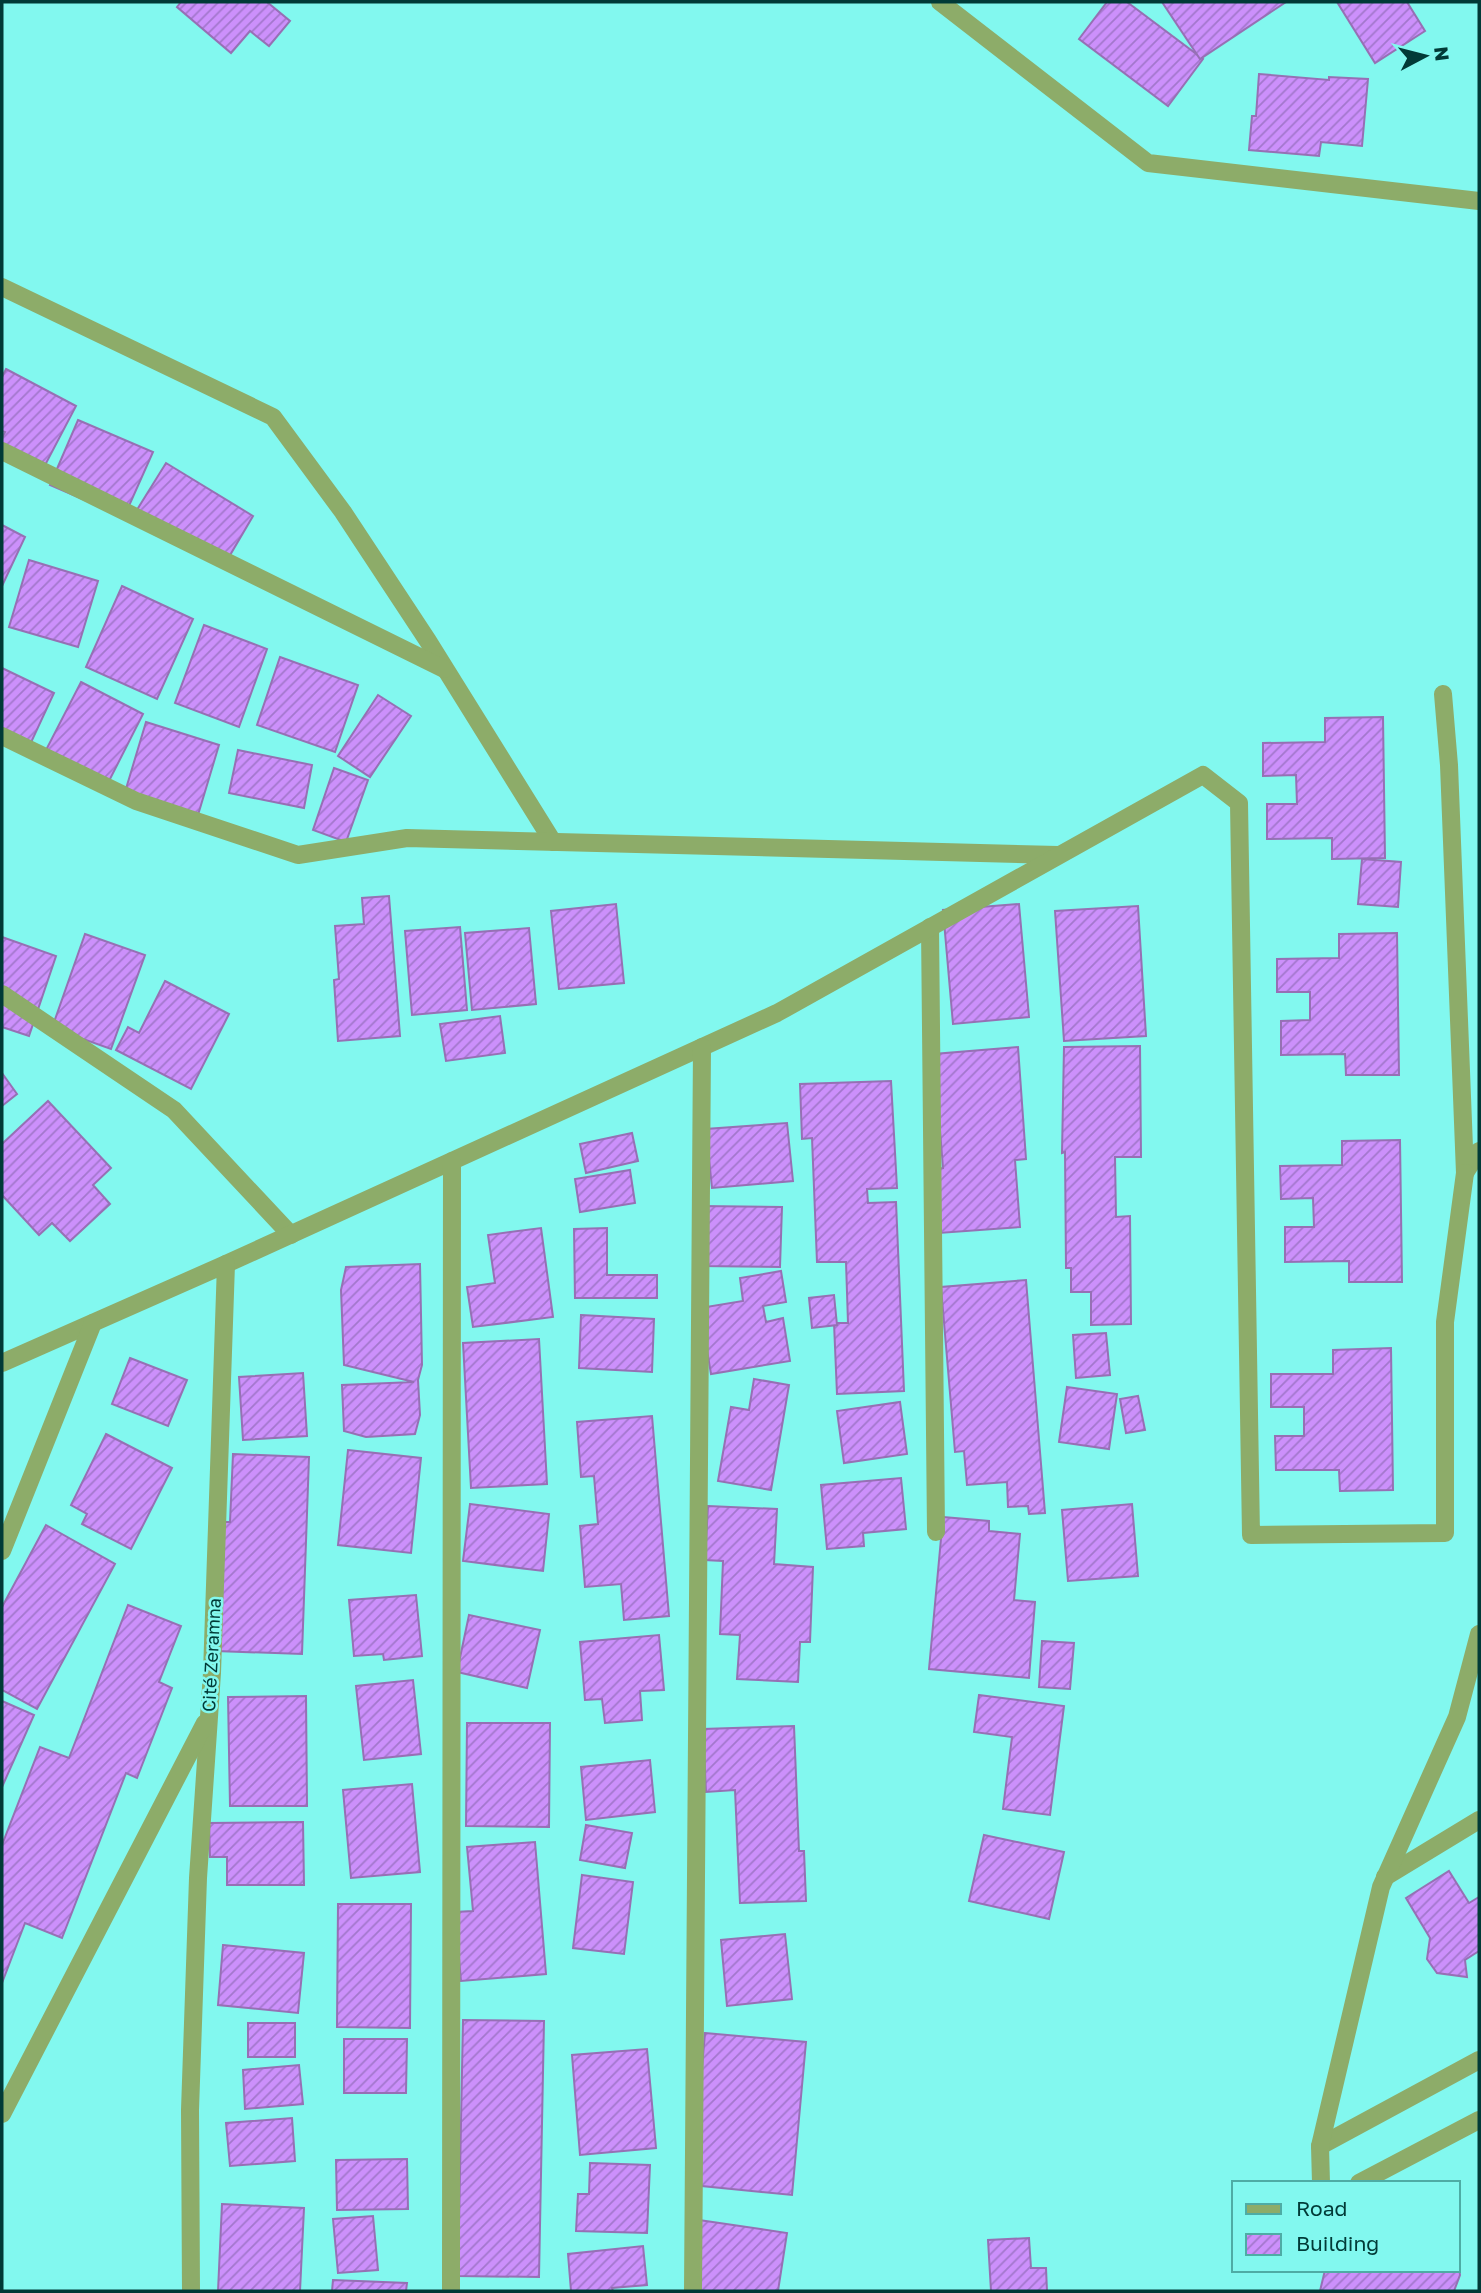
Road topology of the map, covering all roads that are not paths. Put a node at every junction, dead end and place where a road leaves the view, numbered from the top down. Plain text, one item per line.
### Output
1 (940, 2) edge
2 (1479, 201) edge
3 (2, 287) edge
4 (2, 451) edge
5 (446, 670) junction
6 (1443, 694) dead end
7 (2, 736) edge
8 (553, 842) junction
9 (1060, 855) junction
10 (930, 927) junction
11 (2, 993) edge
12 (702, 1047) junction
13 (1479, 1151) edge
14 (452, 1161) junction
15 (1465, 1173) junction
16 (291, 1235) junction
17 (226, 1264) junction
18 (93, 1323) junction
19 (2, 1363) edge
20 (936, 1532) dead end
21 (2, 1551) edge
22 (1479, 1634) edge
23 (209, 1715) junction
24 (1479, 1820) edge
25 (1385, 1877) junction
26 (1479, 2060) edge
27 (2, 2114) edge
28 (1479, 2120) edge
29 (1320, 2146) junction
30 (1321, 2181) edge
31 (1363, 2181) edge
32 (191, 2291) edge
33 (452, 2291) edge
34 (693, 2291) edge

1 - 2 street
3 - 5 street
4 - 5 street
5 - 8 street
6 - 15 street
7 - 8 street
8 - 9 street
9 - 10 street
9 - 15 street
10 - 12 street
10 - 20 street
11 - 16 street
12 - 14 street
12 - 34 street
13 - 15 street
14 - 16 street
14 - 33 street
16 - 17 street
17 - 18 street
17 - 23 street, Cité Zeramna
18 - 19 street
18 - 21 street
22 - 25 street
23 - 27 street
23 - 32 street, Cité Zeramna
24 - 25 street
25 - 29 street
26 - 29 street
28 - 31 street
29 - 30 street

